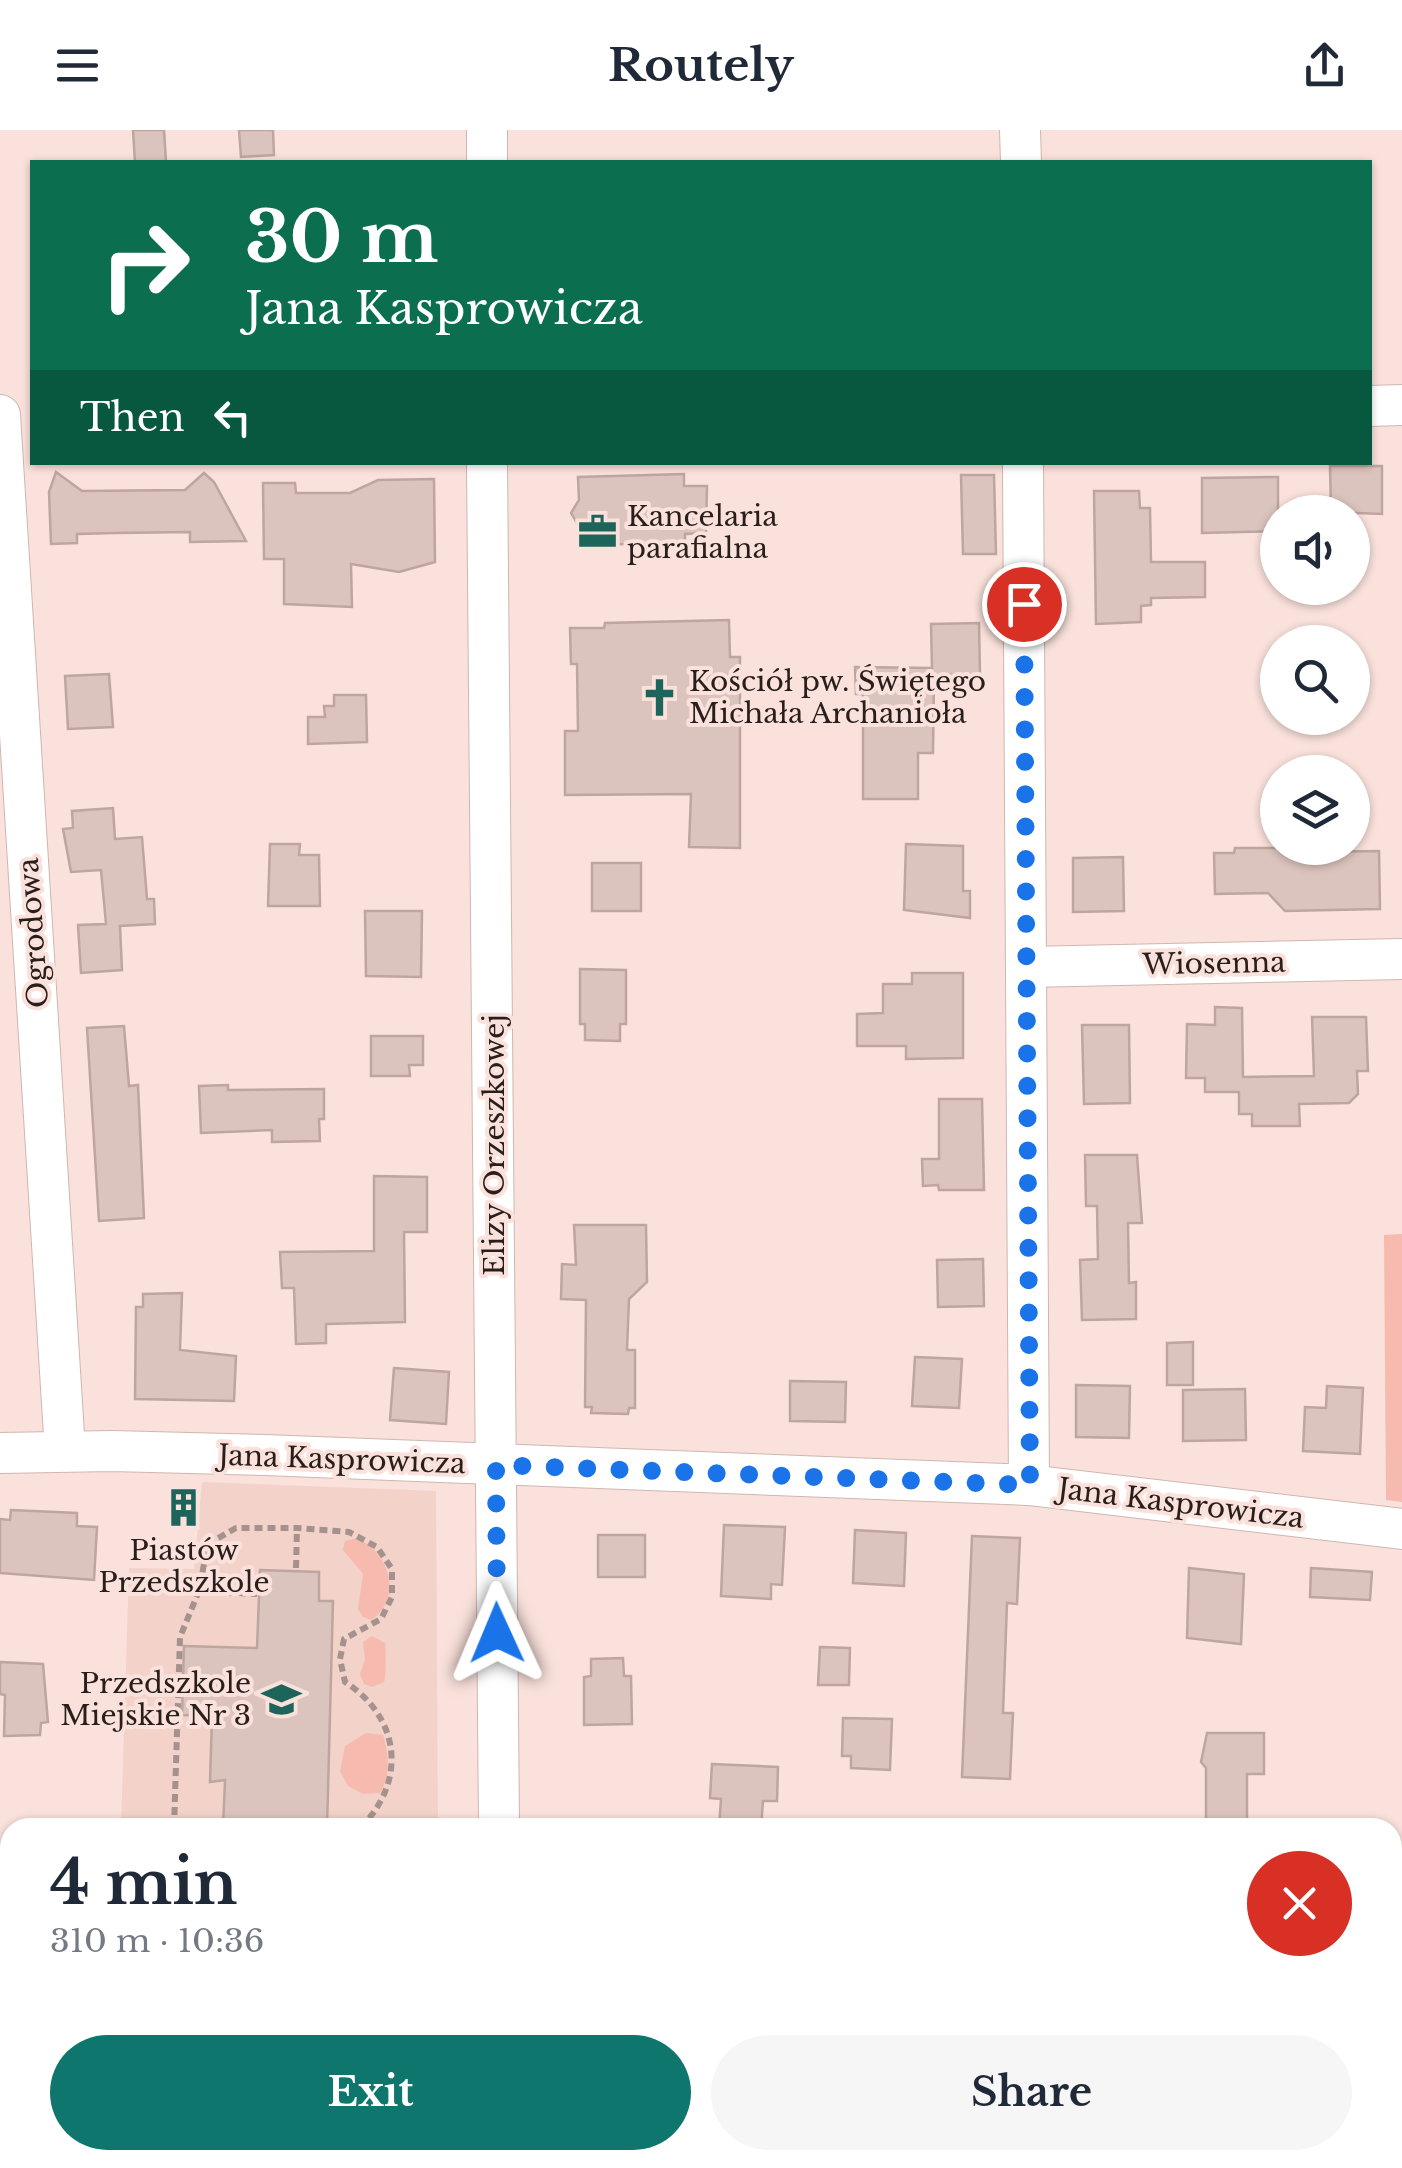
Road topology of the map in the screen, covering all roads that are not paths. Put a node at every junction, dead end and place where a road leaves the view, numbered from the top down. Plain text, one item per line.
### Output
1 (486, 130) edge
2 (1020, 130) edge
3 (487, 160) edge
4 (1020, 160) edge
5 (1402, 405) edge
6 (1372, 406) edge
7 (0, 415) edge
8 (0, 430) edge
9 (30, 430) edge
10 (488, 465) edge
11 (1024, 465) edge
12 (1402, 960) edge
13 (1026, 968) junction
14 (65, 1451) junction
15 (0, 1453) edge
16 (496, 1465) junction
17 (1030, 1485) junction
18 (1402, 1530) edge
19 (499, 1818) edge

1 - 3 street
2 - 4 street
5 - 6 street
7 - 8 street, Ogrodowa
8 - 9 street
8 - 14 street, Ogrodowa
10 - 16 street, Elizy Orzeszkowej
11 - 13 street
12 - 13 street, Wiosenna
13 - 17 street
14 - 15 street, Jana Kasprowicza
14 - 16 street, Jana Kasprowicza
16 - 17 street, Jana Kasprowicza
16 - 19 street, Elizy Orzeszkowej
17 - 18 street, Jana Kasprowicza

